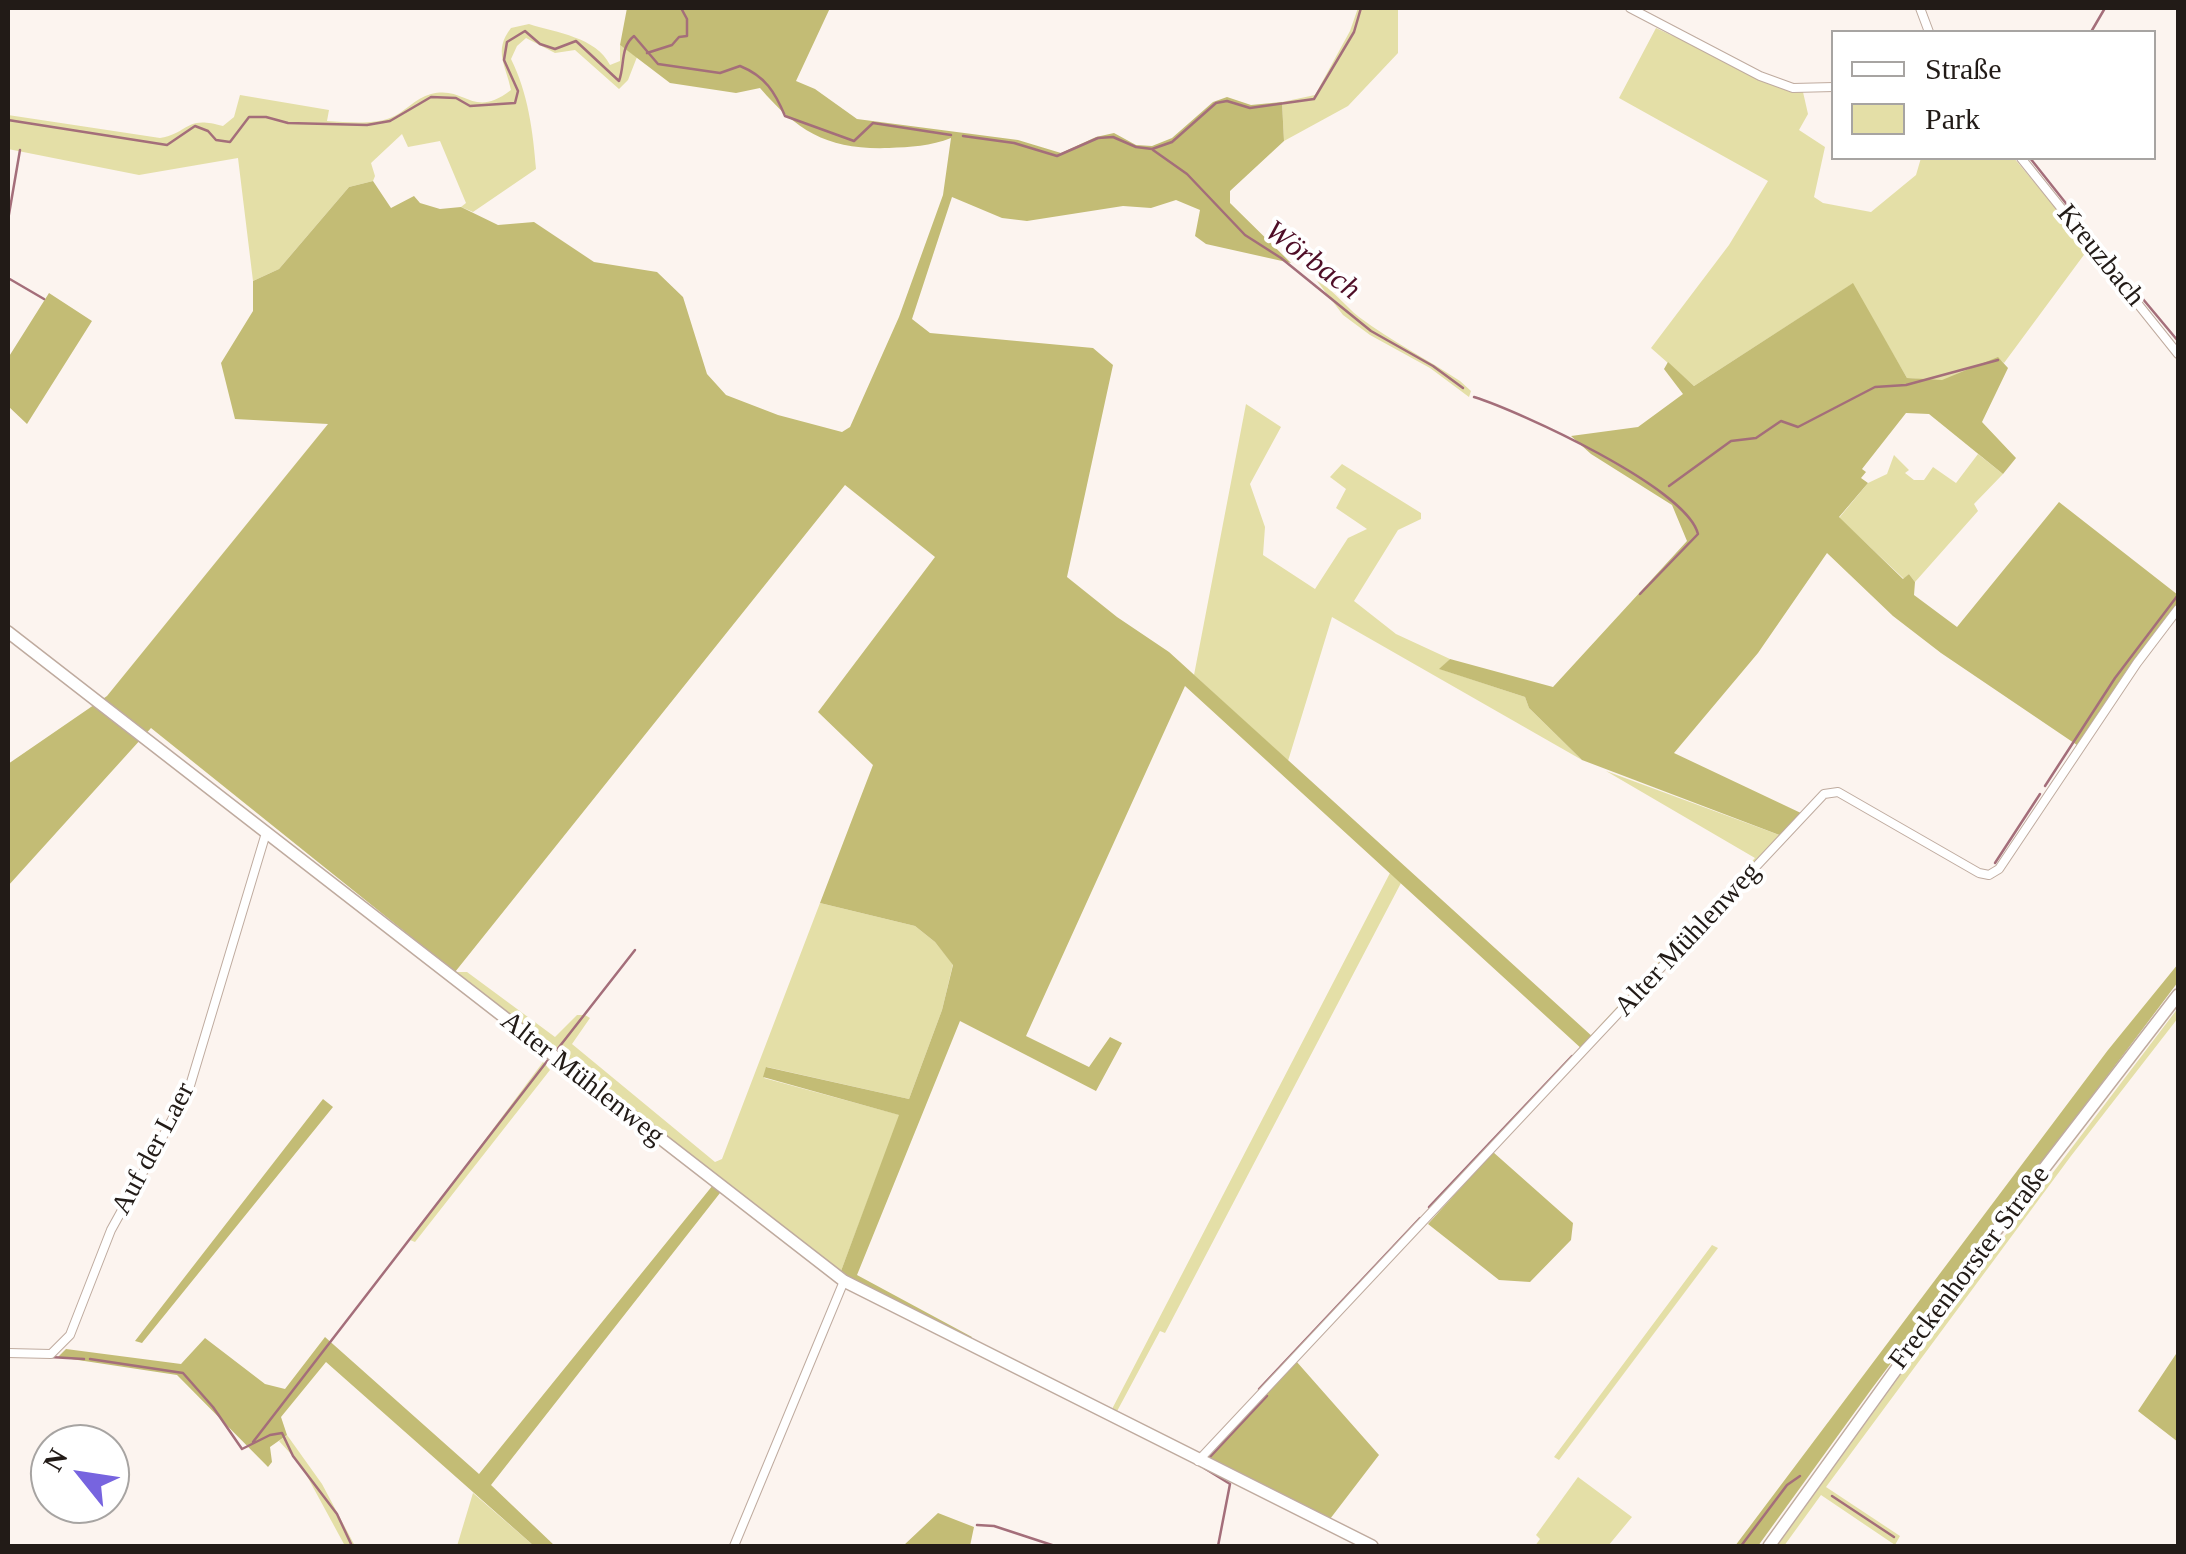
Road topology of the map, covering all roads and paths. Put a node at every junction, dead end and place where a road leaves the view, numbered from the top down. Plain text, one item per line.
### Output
1 (1630, 8) edge
2 (1831, 88) edge
3 (2024, 160) edge
4 (2178, 354) edge
5 (2178, 609) edge
6 (8, 632) edge
7 (266, 834) junction
8 (2178, 995) edge
9 (844, 1281) junction
10 (8, 1353) edge
11 (1198, 1461) junction
12 (734, 1546) edge
13 (1372, 1546) edge
14 (1768, 1546) edge

1 - 2 street
3 - 4 street, Kreuzbach
5 - 11 street, Alter Mühlenweg
6 - 7 street, Alter Mühlenweg
7 - 9 street, Alter Mühlenweg
7 - 10 street, Auf der Laer
8 - 14 street, Freckenhorster Straße
9 - 11 street, Alter Mühlenweg
9 - 12 street
11 - 13 street, Alter Mühlenweg

